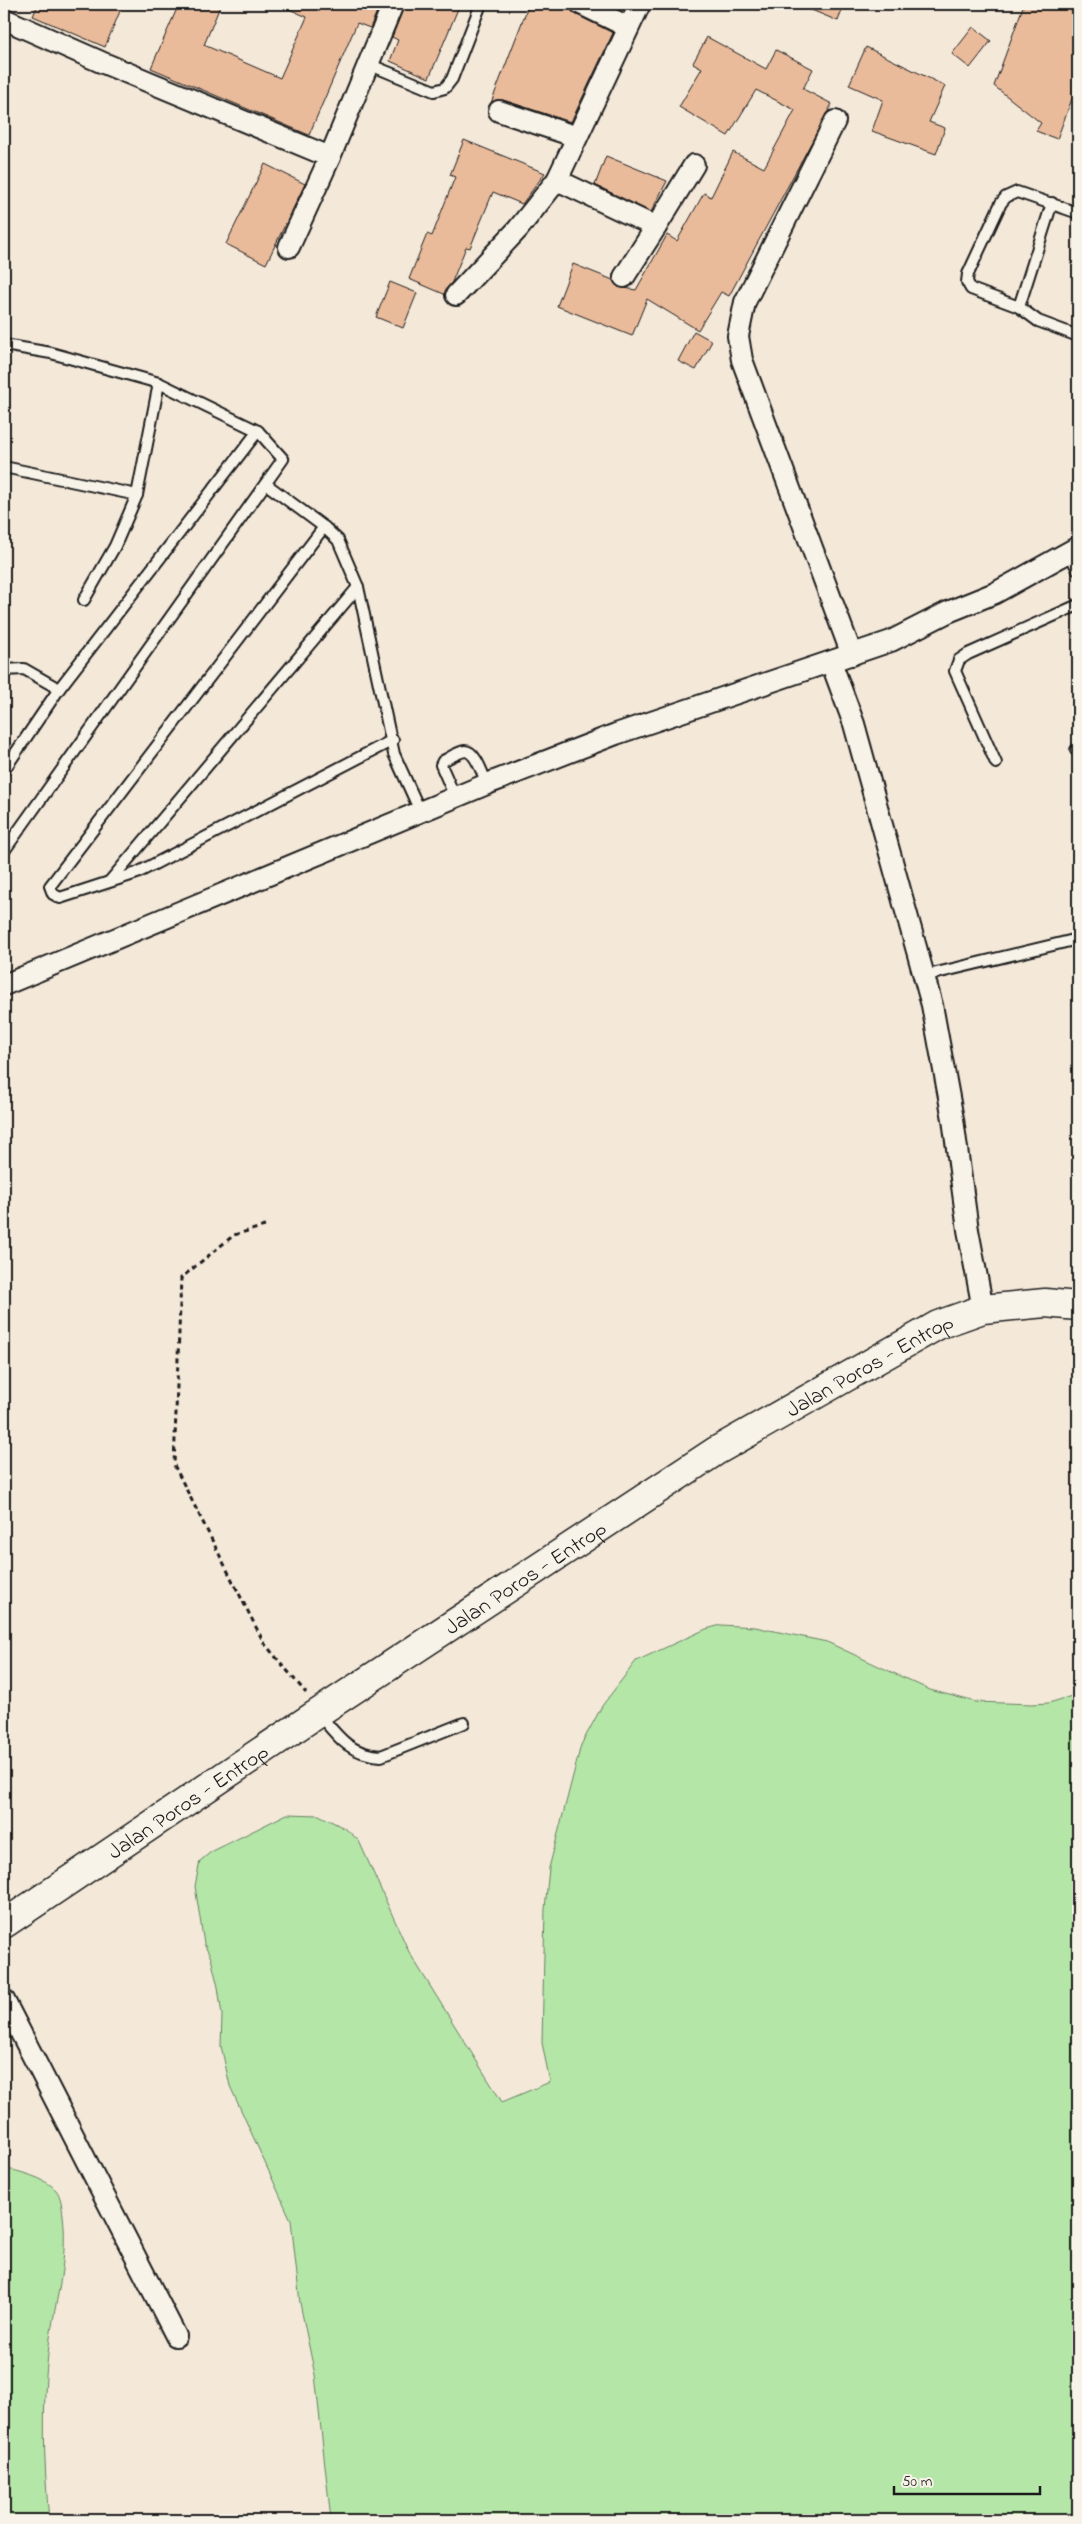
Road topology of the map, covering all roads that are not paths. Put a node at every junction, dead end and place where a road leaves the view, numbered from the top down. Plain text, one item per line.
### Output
1 (393, 4) edge
2 (481, 4) edge
3 (581, 4) edge
4 (640, 4) edge
5 (4, 19) edge
6 (628, 27) junction
7 (368, 64) junction
8 (500, 111) dead end
9 (835, 121) dead end
10 (577, 137) junction
11 (330, 157) junction
12 (694, 165) dead end
13 (558, 180) junction
14 (1052, 203) junction
15 (1078, 212) edge
16 (656, 227) junction
17 (289, 248) dead end
18 (624, 278) dead end
19 (456, 295) dead end
20 (1019, 307) junction
21 (1078, 336) edge
22 (4, 345) edge
23 (159, 383) junction
24 (258, 431) junction
25 (4, 467) edge
26 (266, 484) junction
27 (136, 495) junction
28 (324, 527) junction
29 (1075, 557) edge
30 (358, 587) junction
31 (84, 600) dead end
32 (1078, 605) edge
33 (847, 642) junction
34 (831, 662) junction
35 (4, 670) edge
36 (58, 688) junction
37 (393, 740) junction
38 (996, 762) dead end
39 (4, 770) edge
40 (486, 784) junction
41 (455, 797) junction
42 (420, 811) junction
43 (4, 851) edge
44 (110, 882) junction
45 (1078, 939) edge
46 (924, 976) junction
47 (4, 985) edge
48 (1078, 1306) edge
49 (984, 1309) junction
50 (318, 1713) junction
51 (464, 1724) dead end
52 (4, 1924) edge
53 (4, 2000) edge
54 (176, 2336) dead end

1 - 7 street
2 - 7 lane
3 - 6 street
4 - 6 street
5 - 11 street
6 - 10 street
7 - 11 street
8 - 10 street
9 - 33 street
10 - 13 street
11 - 17 street
12 - 16 street
13 - 16 street
13 - 19 street
14 - 15 lane
14 - 20 lane
14 - 20 lane
16 - 18 street
20 - 21 lane
22 - 23 lane
23 - 24 lane
23 - 27 lane
24 - 26 lane
24 - 36 lane
25 - 27 lane
26 - 28 lane
26 - 43 lane
27 - 31 lane
28 - 30 lane
28 - 44 lane
29 - 33 street
30 - 37 lane
30 - 44 lane
32 - 38 lane
33 - 34 street
34 - 40 street
34 - 46 street
35 - 36 lane
36 - 39 lane
37 - 42 lane
37 - 44 lane
40 - 41 street
40 - 41 lane
41 - 42 street
42 - 47 street
45 - 46 lane
46 - 49 street
48 - 49 main road, Jalan Poros - Entrop
49 - 50 main road, Jalan Poros - Entrop
50 - 51 lane
50 - 52 main road, Jalan Poros - Entrop
53 - 54 street

